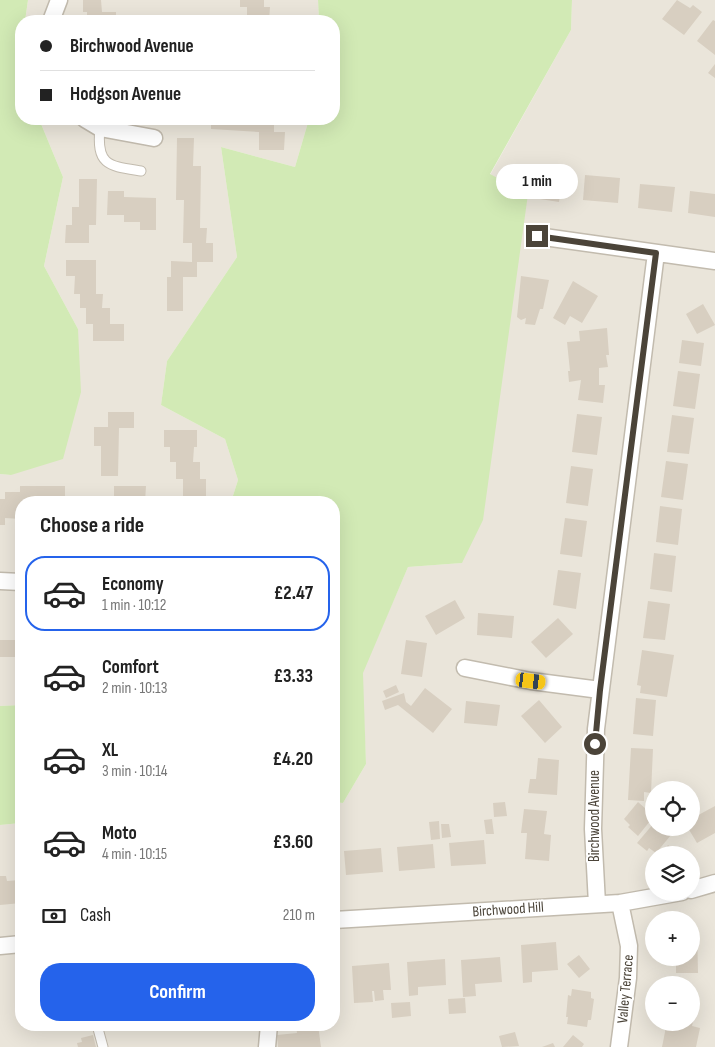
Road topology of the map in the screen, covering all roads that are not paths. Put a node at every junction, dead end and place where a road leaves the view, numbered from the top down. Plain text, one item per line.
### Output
1 (59, 0) edge
2 (53, 15) edge
3 (95, 125) edge
4 (100, 128) junction
5 (154, 138) dead end
6 (141, 171) dead end
7 (537, 236) dead end
8 (656, 253) junction
9 (715, 261) edge
10 (0, 581) edge
11 (15, 582) edge
12 (465, 668) dead end
13 (600, 690) junction
14 (715, 883) edge
15 (700, 887) edge
16 (645, 898) edge
17 (620, 902) junction
18 (597, 904) junction
19 (340, 920) edge
20 (15, 945) edge
21 (0, 946) edge
22 (99, 1031) edge
23 (269, 1031) edge
24 (103, 1047) edge
25 (268, 1047) edge
26 (619, 1047) edge

1 - 2 street
3 - 4 street
4 - 5 street
4 - 6 lane
7 - 8 street
8 - 9 street
8 - 13 street, Birchwood Avenue
10 - 11 street
12 - 13 street
13 - 18 street, Birchwood Avenue
14 - 15 street
16 - 17 street, Birchwood Hill
17 - 18 street, Birchwood Hill
17 - 26 street, Valley Terrace
18 - 19 street, Birchwood Hill
20 - 21 street
22 - 24 lane
23 - 25 street

